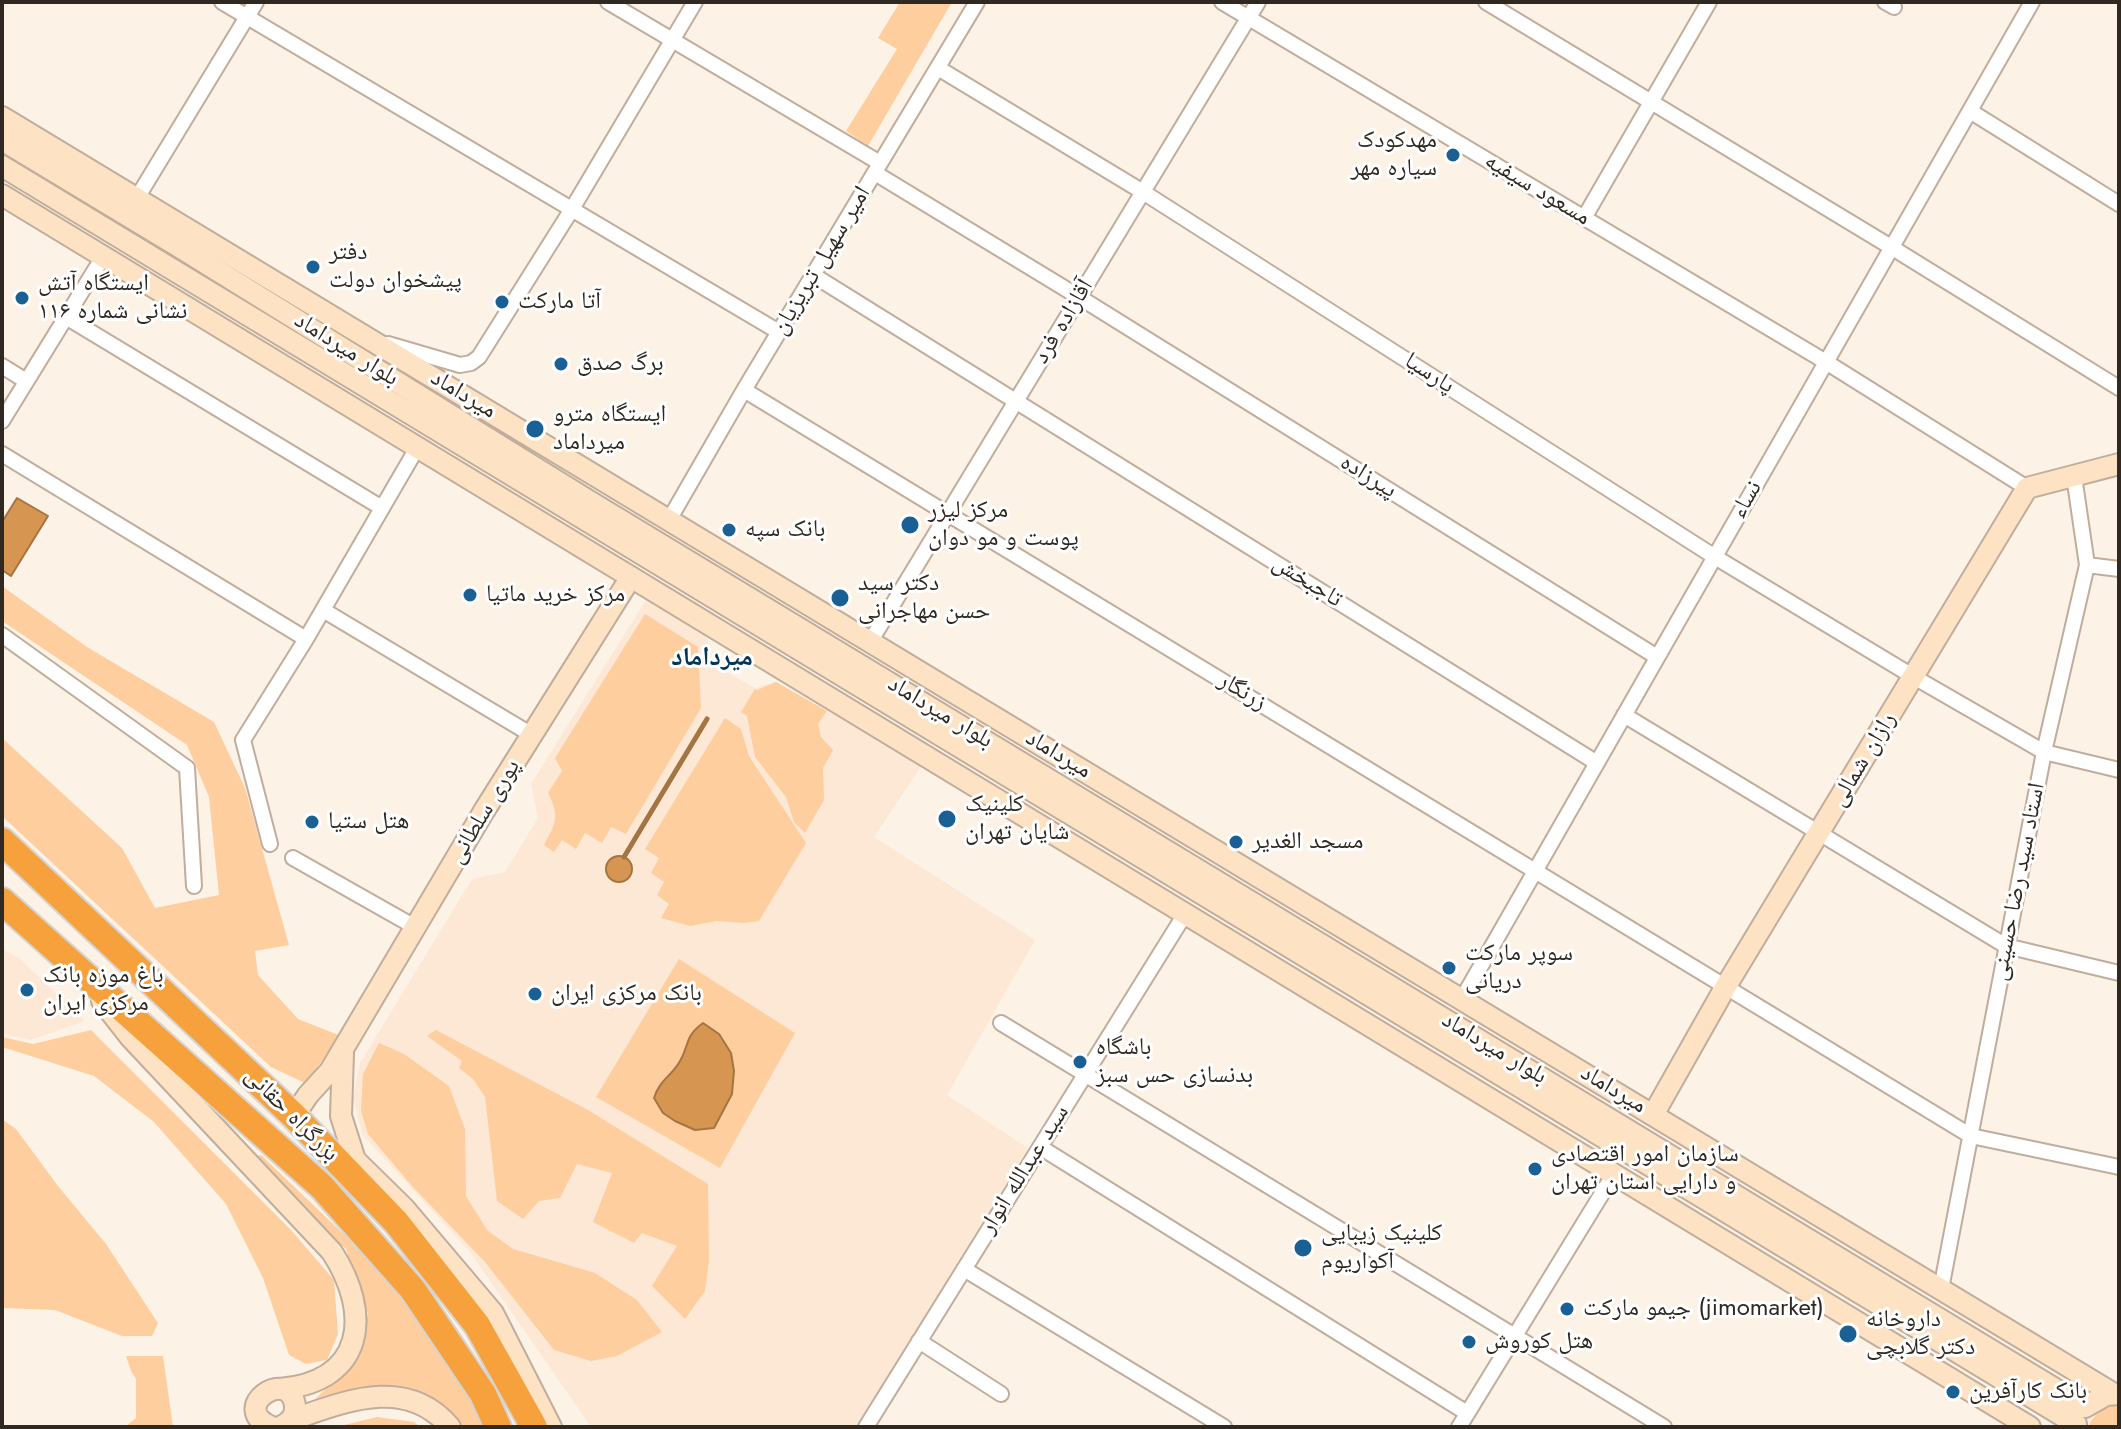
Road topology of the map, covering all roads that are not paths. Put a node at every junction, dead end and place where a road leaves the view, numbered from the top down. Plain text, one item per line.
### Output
1 (222, 2) edge
2 (256, 2) edge
3 (608, 2) edge
4 (695, 2) edge
5 (977, 2) edge
6 (1222, 2) edge
7 (1258, 2) edge
8 (1486, 2) edge
9 (1709, 2) edge
10 (2032, 2) edge
11 (247, 17) junction
12 (1249, 18) junction
13 (672, 41) junction
14 (938, 68) junction
15 (1651, 102) junction
16 (1970, 111) junction
17 (2, 117) edge
18 (2, 140) edge
19 (2, 166) edge
20 (878, 168) junction
21 (1143, 192) junction
22 (2, 195) edge
23 (137, 198) junction
24 (2119, 204) edge
25 (572, 209) junction
26 (1584, 218) junction
27 (176, 245) junction
28 (1891, 247) junction
29 (103, 257) junction
30 (244, 263) junction
31 (813, 275) junction
32 (1079, 297) junction
33 (66, 317) junction
34 (779, 332) junction
35 (373, 341) junction
36 (1826, 362) junction
37 (2, 366) edge
38 (26, 381) junction
39 (2119, 388) edge
40 (744, 390) junction
41 (1016, 401) junction
42 (2, 421) edge
43 (417, 448) junction
44 (2, 454) edge
45 (2119, 464) edge
46 (2074, 476) junction
47 (2027, 488) junction
48 (382, 508) junction
49 (948, 514) junction
50 (669, 520) junction
51 (1715, 557) junction
52 (2087, 565) junction
53 (2119, 569) edge
54 (631, 577) junction
55 (323, 610) junction
56 (2, 635) edge
57 (306, 639) junction
58 (870, 642) junction
59 (1657, 657) junction
60 (1914, 677) junction
61 (978, 706) junction
62 (1624, 715) junction
63 (532, 735) junction
64 (1002, 751) junction
65 (2044, 752) junction
66 (1597, 763) junction
67 (2119, 770) edge
68 (1820, 834) junction
69 (2, 841) edge
70 (270, 844) dead end
71 (293, 858) dead end
72 (1535, 870) junction
73 (194, 886) dead end
74 (2, 901) edge
75 (1185, 914) junction
76 (415, 927) junction
77 (2006, 946) junction
78 (67, 958) junction
79 (2119, 973) edge
80 (1726, 986) junction
81 (1462, 999) junction
82 (1001, 1023) dead end
83 (343, 1049) junction
84 (1085, 1075) junction
85 (1653, 1115) junction
86 (294, 1116) junction
87 (1971, 1136) junction
88 (1040, 1147) junction
89 (2119, 1167) edge
90 (1614, 1174) junction
91 (964, 1269) junction
92 (1941, 1289) junction
93 (1515, 1336) junction
94 (919, 1341) junction
95 (280, 1389) junction
96 (1001, 1394) dead end
97 (2117, 1394) edge
98 (1467, 1413) junction
99 (2079, 1419) edge
100 (281, 1425) edge
101 (450, 1427) edge
102 (498, 1427) edge
103 (534, 1427) edge
104 (551, 1427) edge
105 (866, 1427) edge
106 (1224, 1427) edge
107 (1459, 1427) edge
108 (1664, 1427) edge
109 (2030, 1427) edge

1 - 11 street
2 - 11 street
3 - 13 street, پیرزاده
4 - 13 street
5 - 14 street, امیر سهیل تبریزیان
6 - 12 street, مسعود سیفیه
7 - 12 street, آقازاده فرد
8 - 15 street
9 - 15 street
10 - 16 street, نساء
11 - 23 street
11 - 25 street
12 - 21 street, آقازاده فرد
12 - 26 street, مسعود سیفیه
13 - 20 street, پیرزاده
13 - 25 street
14 - 20 street, امیر سهیل تبریزیان
14 - 21 street, پارسیا
15 - 26 street
15 - 28 street
16 - 24 street
16 - 28 street, نساء
17 - 23 main road, میرداماد
18 - 27 main road, بلوار میرداماد
19 - 99 main road, بلوار میرداماد
20 - 31 street, امیر سهیل تبریزیان
20 - 32 street, پیرزاده
21 - 32 street, آقازاده فرد
21 - 51 street, پارسیا
22 - 29 main road
23 - 30 main road, میرداماد
25 - 34 street
25 - 35 street
26 - 36 street, مسعود سیفیه
27 - 30 main road
27 - 64 main road, بلوار میرداماد
28 - 36 street, نساء
28 - 39 street
29 - 33 street
29 - 43 main road
30 - 35 main road, میرداماد
31 - 34 street, امیر سهیل تبریزیان
31 - 41 street, تاجبخش
32 - 41 street, آقازاده فرد
32 - 59 street, پیرزاده
33 - 38 street
33 - 48 street
34 - 40 street, امیر سهیل تبریزیان
35 - 50 main road, میرداماد
36 - 47 street, مسعود سیفیه
36 - 51 street, نساء
37 - 38 street
38 - 42 street
40 - 49 street, زرنگار
40 - 50 street, امیر سهیل تبریزیان
41 - 49 street, آقازاده فرد
41 - 66 street, تاجبخش
43 - 48 street
43 - 54 main road
44 - 57 street
45 - 46 main road
46 - 47 main road
46 - 52 street, استاد سید رضا حسینی
47 - 60 main road, رازان شمالی
48 - 55 street
49 - 58 street, آقازاده فرد
49 - 72 street, زرنگار
50 - 58 main road, میرداماد
51 - 59 street, نساء
51 - 60 street, پارسیا
52 - 53 street
52 - 65 street, استاد سید رضا حسینی
54 - 63 main road, پوری سلطانی
54 - 75 main road
55 - 57 street
55 - 63 street
56 - 73 street
57 - 70 street
58 - 61 main road, میرداماد
59 - 62 street, نساء
60 - 65 street, پارسیا
60 - 68 main road, رازان شمالی
61 - 64 main road
61 - 81 main road, میرداماد
62 - 66 street, نساء
62 - 68 street
63 - 76 main road, پوری سلطانی
64 - 99 main road, بلوار میرداماد
65 - 67 street, پارسیا
65 - 77 street, استاد سید رضا حسینی
66 - 72 street, نساء
68 - 77 street
68 - 80 main road, رازان شمالی
69 - 86 highway, بزرگراه حقانی
71 - 76 street
72 - 80 street, زرنگار
72 - 81 street, نساء
74 - 78 highway, بزرگراه حقانی
75 - 84 street, سید عبدالله انوار
75 - 90 main road
76 - 83 main road, پوری سلطانی
77 - 79 street
77 - 87 street, استاد سید رضا حسینی
78 - 95 main road
78 - 102 highway, بزرگراه حقانی
80 - 85 main road, رازان شمالی
80 - 87 street, زرنگار
81 - 85 main road, میرداماد
82 - 84 street
83 - 86 main road, پوری سلطانی
83 - 104 main road
84 - 88 street, سید عبدالله انوار
84 - 93 street
85 - 92 main road, میرداماد
86 - 103 highway, بزرگراه حقانی
87 - 89 street, زرنگار
87 - 92 street, استاد سید رضا حسینی
88 - 91 street, سید عبدالله انوار
88 - 98 street
90 - 93 street
90 - 109 main road
91 - 94 street, سید عبدالله انوار
91 - 106 street
92 - 97 main road, میرداماد
93 - 98 street
93 - 108 street
94 - 96 street
94 - 105 street, سید عبدالله انوار
95 - 100 main road
95 - 100 main road
97 - 99 main road
98 - 107 street
100 - 101 main road

